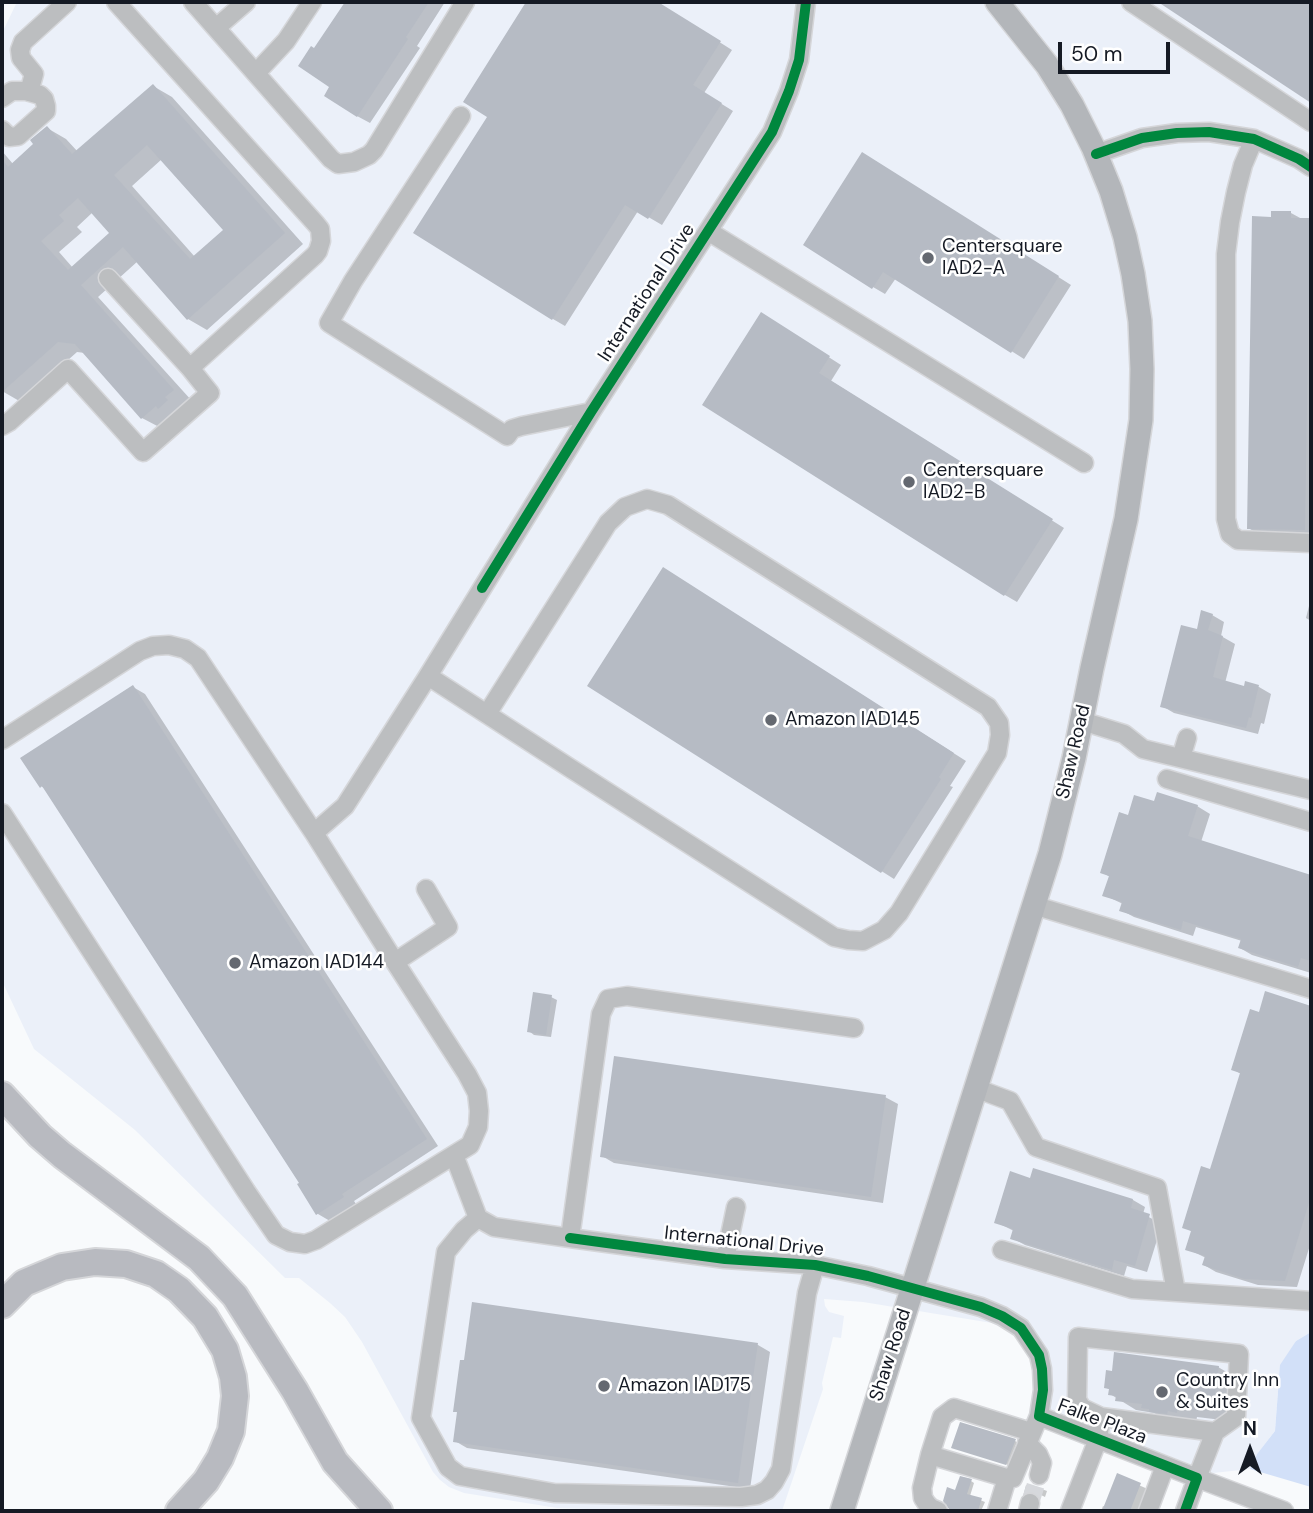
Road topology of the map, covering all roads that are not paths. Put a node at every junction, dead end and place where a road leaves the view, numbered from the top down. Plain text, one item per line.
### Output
1 (67, 2) edge
2 (117, 2) edge
3 (193, 2) edge
4 (246, 2) edge
5 (312, 2) edge
6 (465, 2) edge
7 (806, 2) edge
8 (997, 2) edge
9 (1131, 2) edge
10 (216, 28) junction
11 (256, 73) junction
12 (11, 91) edge
13 (461, 116) dead end
14 (1311, 122) edge
15 (2, 130) edge
16 (1254, 139) junction
17 (1096, 154) junction
18 (1311, 167) edge
19 (708, 231) junction
20 (108, 278) dead end
21 (190, 368) junction
22 (591, 412) junction
23 (2, 426) edge
24 (1084, 463) dead end
25 (1311, 543) edge
26 (428, 676) junction
27 (487, 714) junction
28 (1082, 721) junction
29 (1187, 738) dead end
30 (2, 740) edge
31 (1181, 758) junction
32 (1167, 779) dead end
33 (1311, 790) edge
34 (2, 813) edge
35 (1311, 822) edge
36 (314, 833) junction
37 (426, 889) dead end
38 (1033, 905) junction
39 (395, 962) junction
40 (1311, 989) edge
41 (854, 1028) dead end
42 (975, 1088) junction
43 (2, 1095) edge
44 (454, 1155) junction
45 (736, 1207) dead end
46 (478, 1218) junction
47 (570, 1238) junction
48 (1002, 1250) dead end
49 (725, 1259) junction
50 (815, 1265) junction
51 (913, 1289) junction
52 (1176, 1292) junction
53 (1311, 1301) edge
54 (2, 1305) edge
55 (1101, 1417) junction
56 (1032, 1431) junction
57 (1215, 1432) junction
58 (1098, 1438) junction
59 (930, 1455) junction
60 (1165, 1466) junction
61 (1039, 1475) tunnel mouth
62 (1007, 1478) junction
63 (1197, 1478) junction
64 (850, 1483) junction
65 (1156, 1491) junction
66 (179, 1511) edge
67 (379, 1511) edge
68 (842, 1511) edge
69 (851, 1511) edge
70 (938, 1511) edge
71 (997, 1511) edge
72 (1072, 1511) edge
73 (1135, 1511) edge
74 (1148, 1511) edge
75 (1185, 1511) edge
76 (1284, 1511) edge

1 - 12 street
2 - 21 street
3 - 10 street
4 - 10 street
5 - 11 street
6 - 11 street
7 - 19 street, International Drive
8 - 17 main road, Shaw Road
9 - 14 street
10 - 11 street
12 - 15 street
13 - 22 street
16 - 17 street
16 - 18 street
16 - 25 street
17 - 28 main road, Shaw Road
19 - 22 street, International Drive
19 - 24 street
20 - 21 street
21 - 23 street
22 - 26 street, International Drive
26 - 27 street
26 - 36 street, International Drive
27 - 27 street
28 - 31 street
28 - 38 main road, Shaw Road
29 - 31 street
30 - 36 street
31 - 33 street
32 - 35 street
34 - 44 street
36 - 39 street
37 - 39 street
38 - 40 street
38 - 42 main road, Shaw Road
39 - 44 street
41 - 47 street
42 - 51 main road, Shaw Road
42 - 52 street
43 - 67 highway
44 - 46 street
45 - 49 street
46 - 47 street, International Drive
46 - 50 street
47 - 49 street, International Drive
48 - 52 street
49 - 50 street, International Drive
50 - 51 street, International Drive
51 - 56 street, Falke Plaza
51 - 64 main road, Shaw Road
52 - 53 street
54 - 66 highway
55 - 57 street
55 - 57 street
55 - 58 street
56 - 58 street, Falke Plaza
56 - 59 street
56 - 61 street
56 - 62 street
57 - 63 street
58 - 60 street, Falke Plaza
58 - 72 street
59 - 62 street
59 - 70 street
60 - 63 street, Falke Plaza
60 - 65 street
62 - 71 street
63 - 75 street
63 - 76 street, Falke Plaza
64 - 68 main road, Shaw Road
64 - 69 main road
65 - 73 street
65 - 74 street

